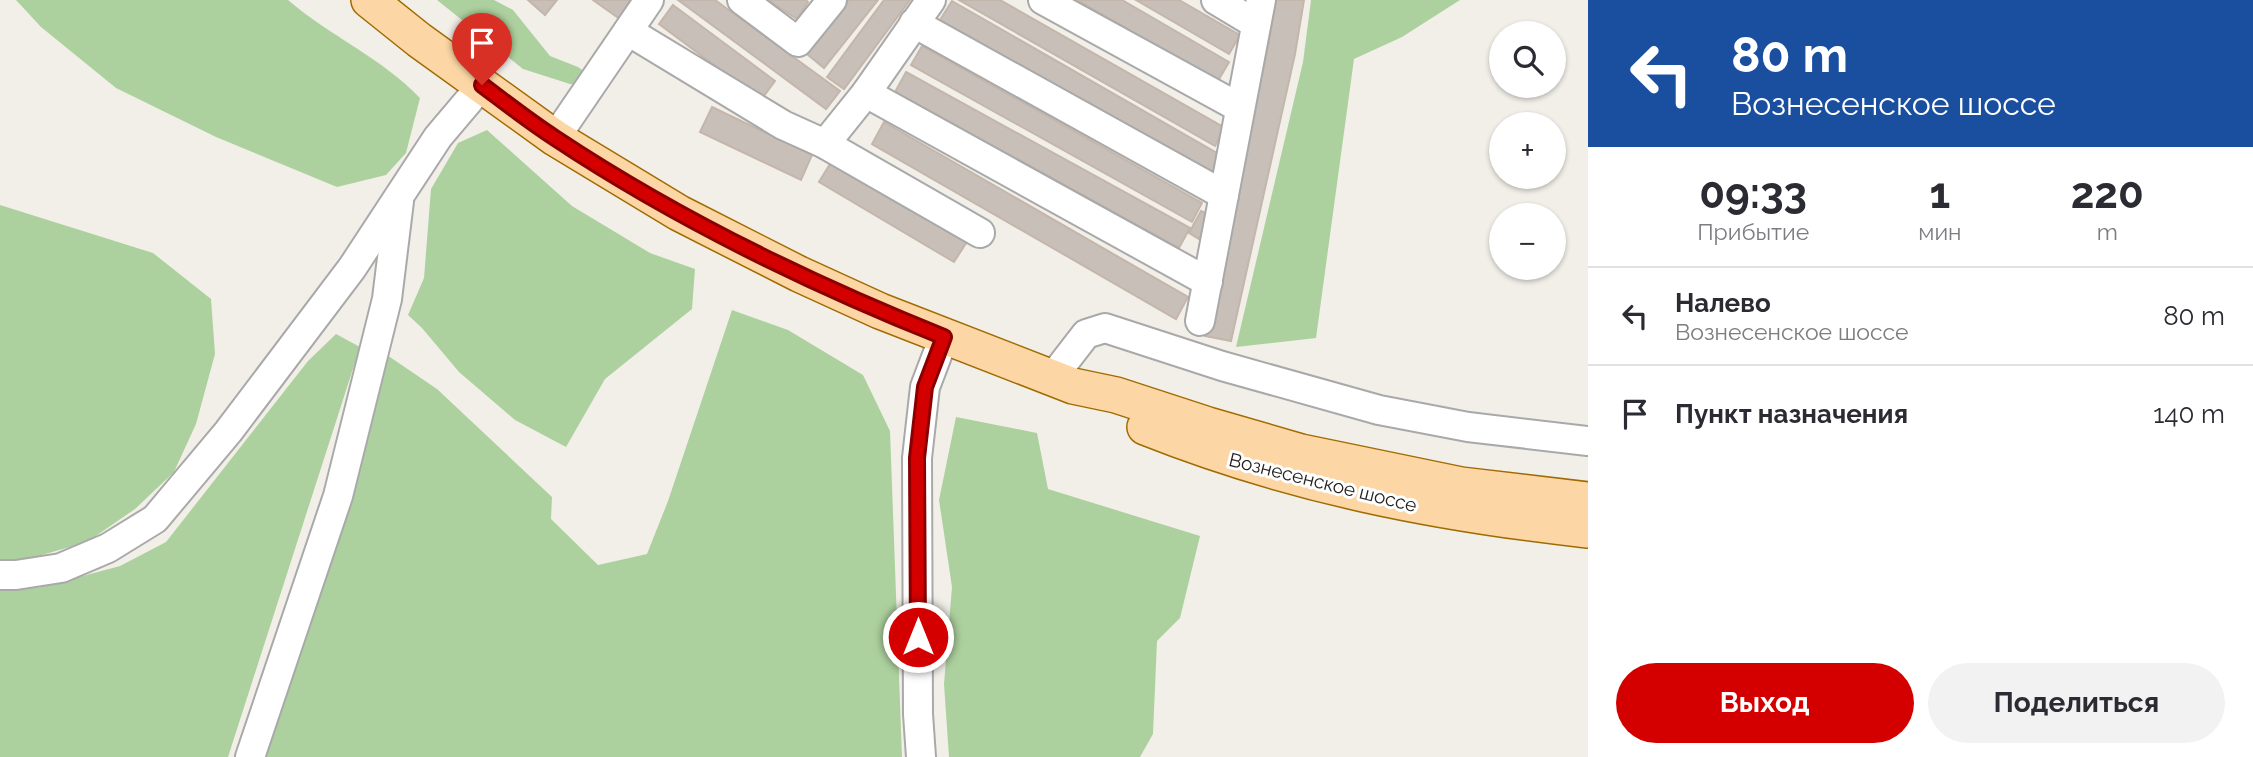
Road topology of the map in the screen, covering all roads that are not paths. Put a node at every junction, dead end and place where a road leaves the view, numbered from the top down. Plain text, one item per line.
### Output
1 (369, 0) edge
2 (649, 0) edge
3 (742, 0) edge
4 (832, 0) edge
5 (930, 0) edge
6 (1043, 0) edge
7 (1216, 0) edge
8 (1259, 12) edge
9 (914, 23) junction
10 (628, 32) junction
11 (482, 85) junction
12 (866, 93) junction
13 (1240, 108) junction
14 (555, 138) junction
15 (825, 144) junction
16 (400, 195) junction
17 (1224, 195) junction
18 (980, 233) dead end
19 (1208, 282) junction
20 (1200, 321) dead end
21 (944, 337) junction
22 (1063, 382) junction
23 (1588, 441) edge
24 (1588, 500) edge
25 (1588, 530) edge
26 (0, 575) edge
27 (250, 757) edge
28 (921, 757) edge

1 - 11 main road, Вознесенское шоссе
2 - 10 street
3 - 4 street
5 - 9 street
6 - 13 street
7 - 8 street
8 - 13 street
9 - 12 street
9 - 17 street
10 - 14 street
10 - 15 street
11 - 14 main road, Вознесенское шоссе
11 - 16 street
12 - 15 street
12 - 19 street
13 - 17 street
14 - 21 main road, Вознесенское шоссе
15 - 18 street
16 - 26 street
16 - 27 street
17 - 19 street
19 - 20 street
21 - 22 main road, Вознесенское шоссе
21 - 28 street
22 - 23 street
22 - 24 main road, Вознесенское шоссе
22 - 25 main road, Вознесенское шоссе

